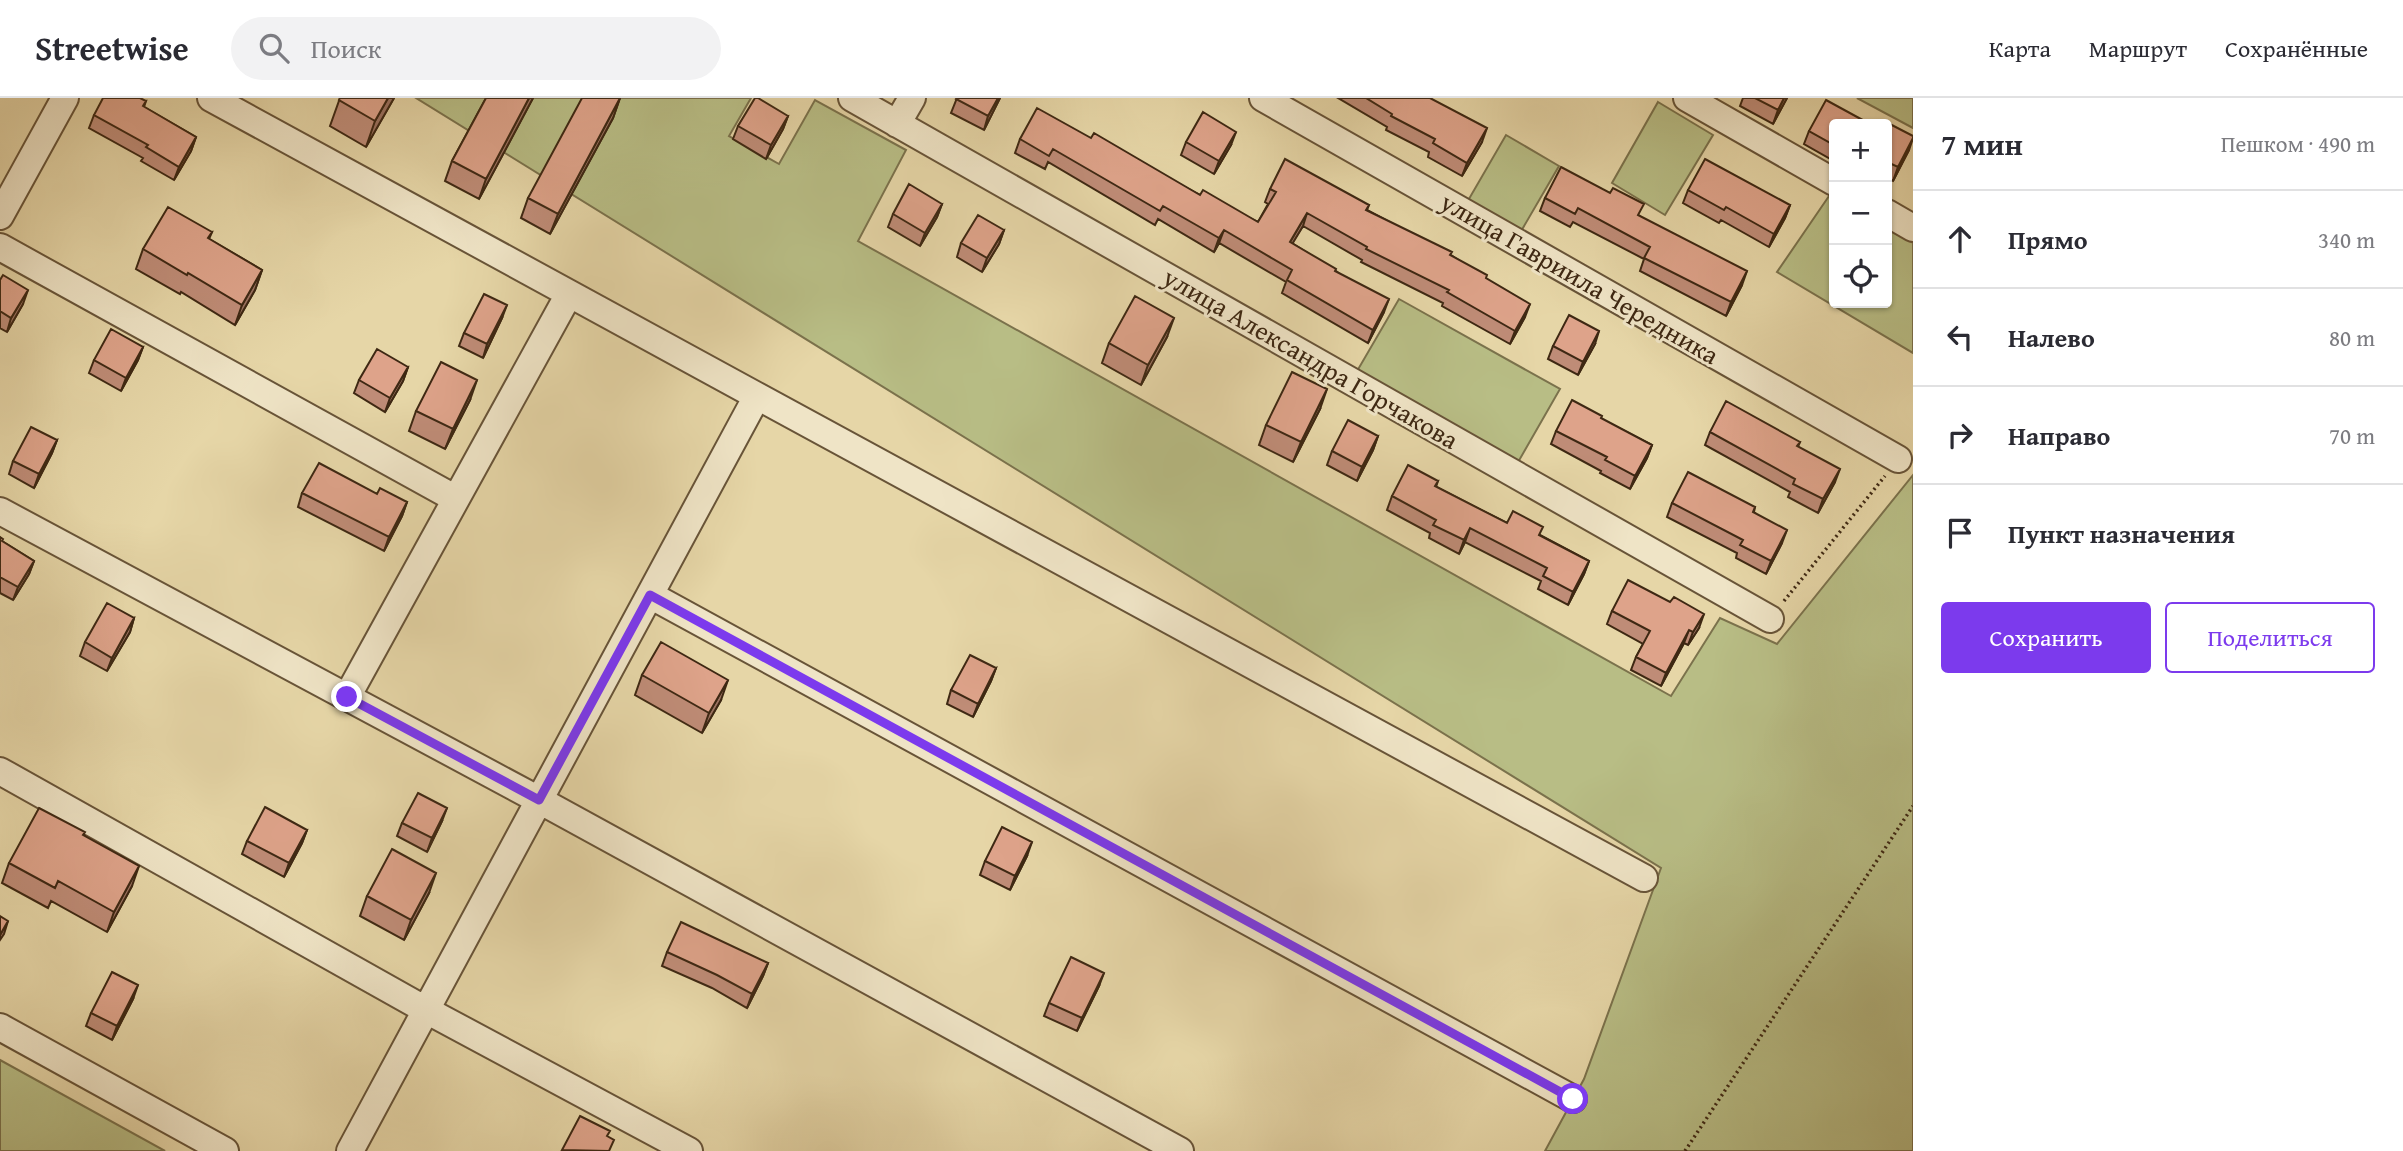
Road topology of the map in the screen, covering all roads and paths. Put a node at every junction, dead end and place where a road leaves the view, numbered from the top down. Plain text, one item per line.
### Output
1 (65, 98) edge
2 (211, 98) edge
3 (852, 98) edge
4 (912, 98) edge
5 (1263, 98) edge
6 (1687, 98) edge
7 (897, 124) junction
8 (1829, 179) edge
9 (1892, 215) edge
10 (0, 216) edge
11 (1913, 228) edge
12 (0, 247) edge
13 (569, 294) junction
14 (757, 396) junction
15 (1898, 459) joint
16 (456, 499) junction
17 (0, 511) edge
18 (650, 595) junction
19 (1770, 619) joint
20 (347, 697) junction
21 (0, 771) edge
22 (539, 800) junction
23 (1913, 806) edge
24 (1644, 878) dead end
25 (426, 1010) junction
26 (0, 1027) edge
27 (1573, 1099) dead end
28 (225, 1151) edge
29 (350, 1151) edge
30 (689, 1151) edge
31 (1180, 1151) edge
32 (1685, 1151) edge

1 - 10 street
2 - 13 street
3 - 7 street, улица Александра Горчакова
4 - 7 street
5 - 15 street, улица Гавриила Чередника
6 - 8 street
7 - 19 street, улица Александра Горчакова
9 - 11 street
12 - 16 street
13 - 14 street
13 - 16 street
14 - 18 street
14 - 24 street
15 - 19 path
16 - 20 street
17 - 20 street
18 - 22 street
18 - 27 street
20 - 22 street
21 - 25 street
22 - 25 street
22 - 31 street
23 - 32 path
25 - 29 street
25 - 30 street
26 - 28 street

